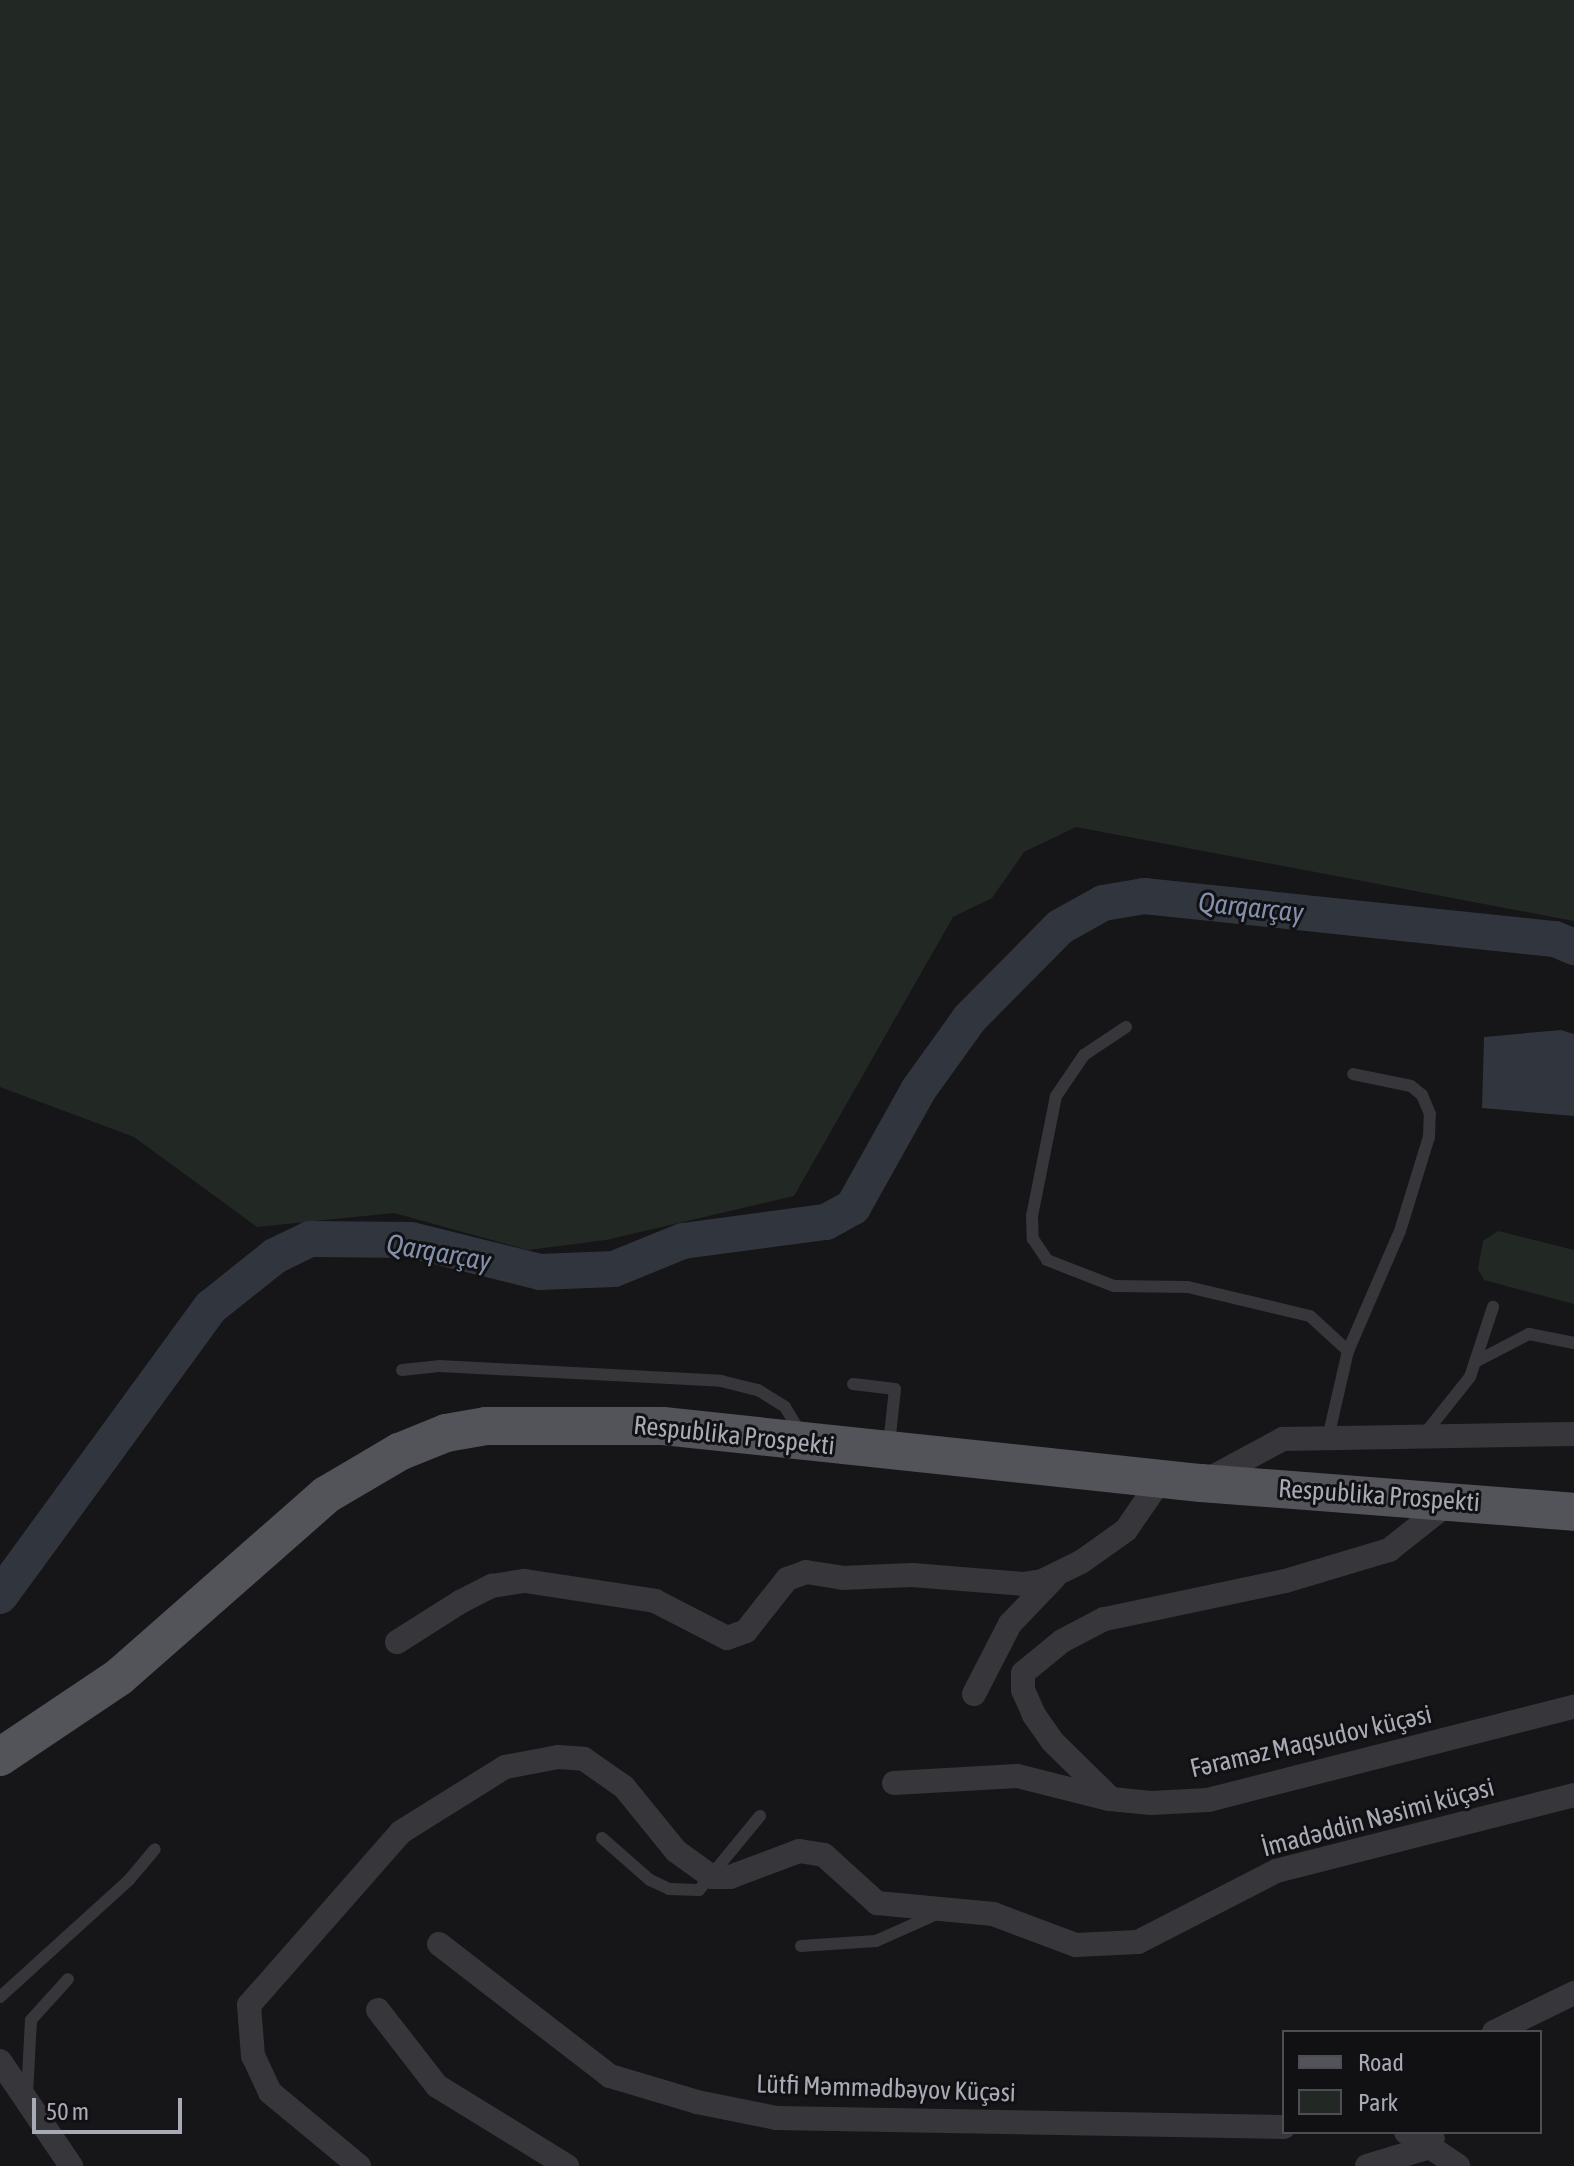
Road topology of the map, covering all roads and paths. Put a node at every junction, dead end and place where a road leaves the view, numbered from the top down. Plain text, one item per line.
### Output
1 (1126, 1027) dead end
2 (1353, 1074) dead end
3 (1493, 1307) dead end
4 (1574, 1343) edge
5 (1348, 1351) junction
6 (1475, 1362) junction
7 (402, 1370) dead end
8 (853, 1384) dead end
9 (1574, 1434) edge
10 (1328, 1438) junction
11 (1421, 1439) junction
12 (806, 1443) junction
13 (888, 1452) junction
14 (1161, 1479) junction
15 (1201, 1483) junction
16 (1451, 1501) junction
17 (1574, 1512) edge
18 (1059, 1574) junction
19 (397, 1642) dead end
20 (974, 1694) dead end
21 (1574, 1707) edge
22 (0, 1757) edge
23 (894, 1783) dead end
24 (1574, 1795) edge
25 (1111, 1799) junction
26 (760, 1816) dead end
27 (602, 1838) dead end
28 (155, 1849) dead end
29 (712, 1877) junction
30 (949, 1908) junction
31 (439, 1944) dead end
32 (801, 1946) dead end
33 (68, 1979) dead end
34 (1574, 1993) edge
35 (0, 1997) edge
36 (378, 2010) dead end
37 (1498, 2030) edge
38 (0, 2061) edge
39 (28, 2105) junction
40 (1282, 2127) edge
41 (1412, 2134) edge
42 (1432, 2140) edge
43 (71, 2166) edge
44 (359, 2166) edge
45 (567, 2166) edge
46 (1367, 2166) edge
47 (1458, 2166) edge

1 - 5 lane
2 - 5 lane
3 - 6 lane
4 - 6 lane
5 - 10 lane
6 - 11 lane
7 - 12 lane
8 - 13 lane
9 - 11 street
10 - 11 street
10 - 15 street
12 - 13 main road, Respublika Prospekti
12 - 22 main road, Respublika Prospekti
13 - 14 main road, Respublika Prospekti
14 - 15 main road, Respublika Prospekti
14 - 18 street
15 - 16 main road, Respublika Prospekti
16 - 17 main road, Respublika Prospekti
16 - 25 street
18 - 19 street
18 - 20 street
21 - 25 street, Fəraməz Maqsudov küçəsi
23 - 25 street, Fəraməz Maqsudov küçəsi
24 - 30 street, İmadəddin Nəsimi küçəsi
26 - 29 lane
27 - 29 lane
28 - 35 lane
29 - 30 street, İmadəddin Nəsimi küçəsi
29 - 44 street
30 - 32 lane
31 - 40 street, Lütfi Məmmədbəyov Küçəsi
33 - 39 lane
34 - 37 street
36 - 45 street
38 - 39 street
39 - 43 street
41 - 42 street
42 - 46 street
42 - 47 street

